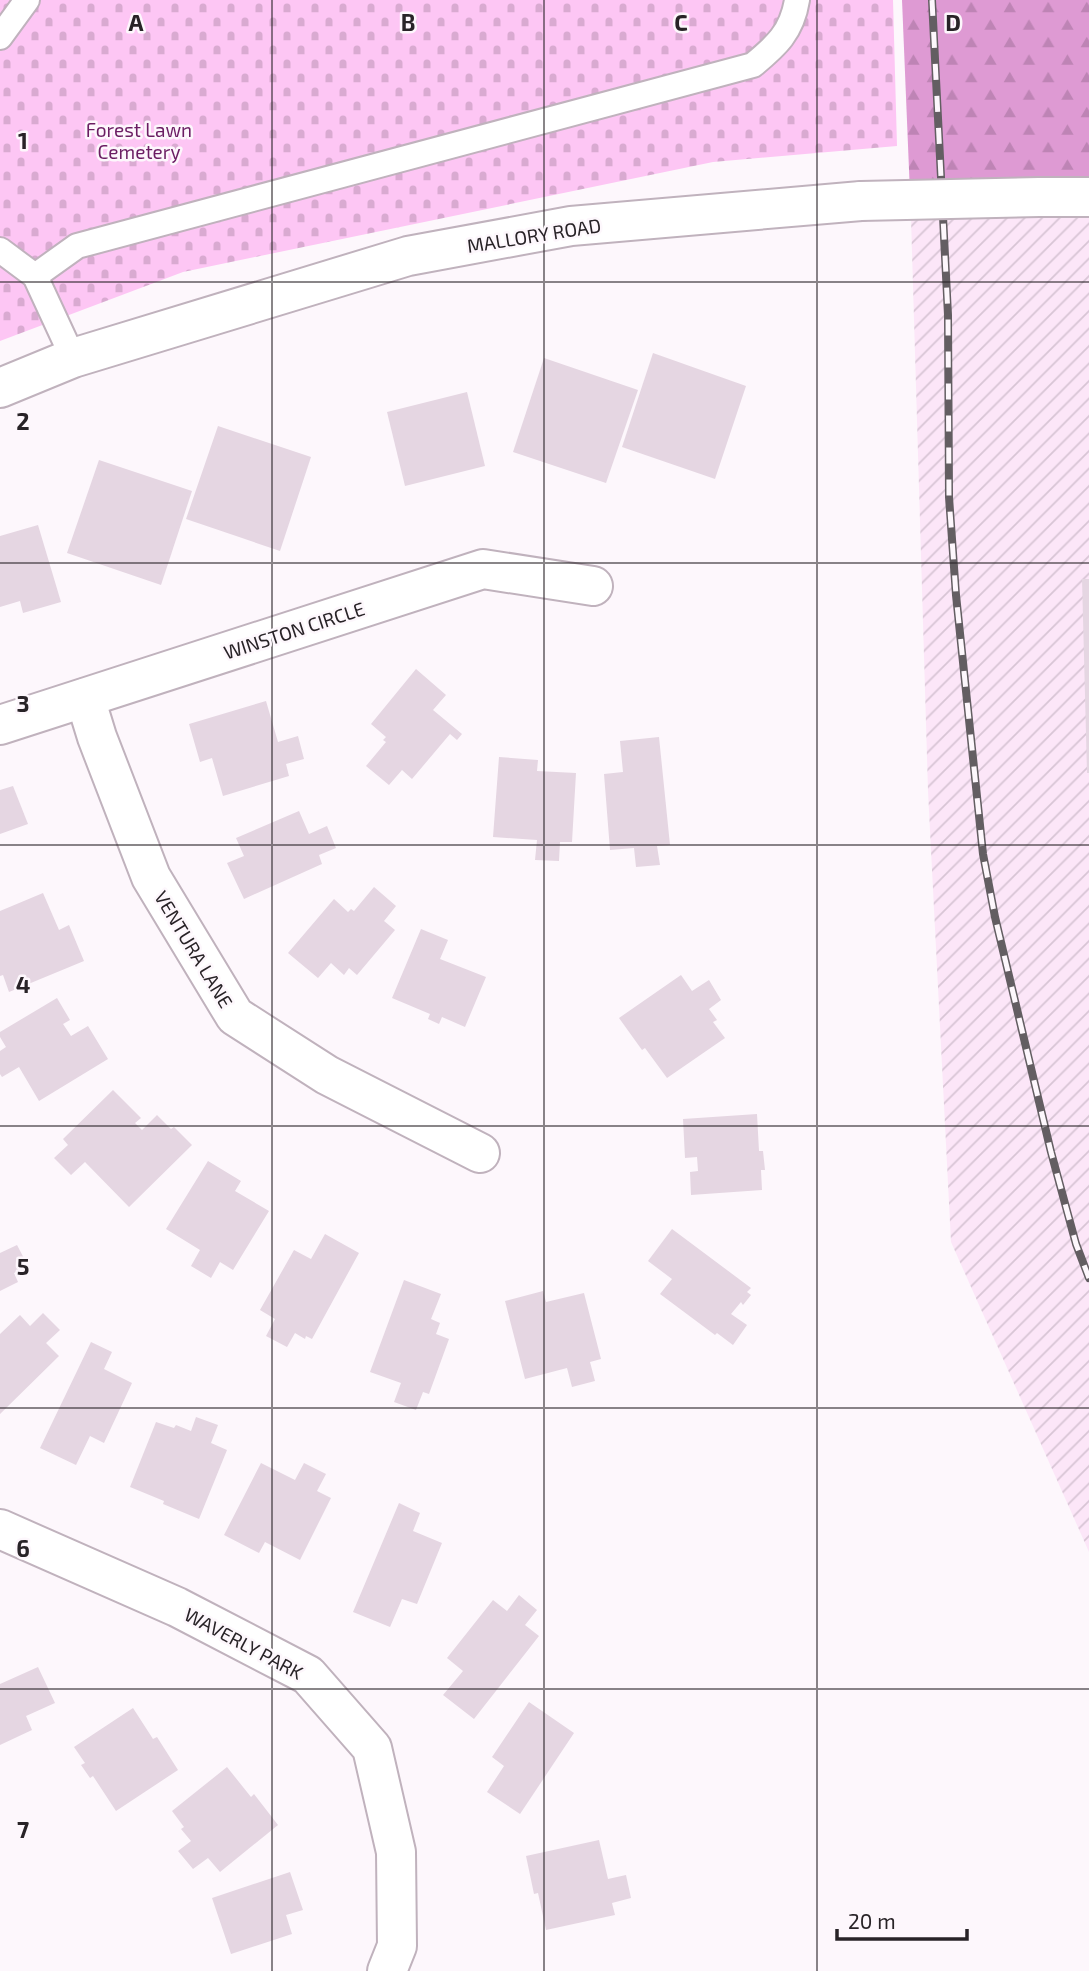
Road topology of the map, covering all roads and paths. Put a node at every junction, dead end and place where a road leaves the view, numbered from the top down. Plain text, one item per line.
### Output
1 (27, 0) edge
2 (797, 0) edge
3 (0, 37) edge
4 (1089, 197) edge
5 (0, 250) edge
6 (35, 276) junction
7 (73, 358) junction
8 (0, 388) edge
9 (593, 586) dead end
10 (85, 698) junction
11 (0, 725) edge
12 (480, 1153) dead end
13 (0, 1529) edge
14 (387, 1971) edge

1 - 3 lane
2 - 6 lane
4 - 7 street, MALLORY ROAD, bridge
5 - 6 lane
6 - 7 lane
7 - 8 street, MALLORY ROAD
9 - 10 street, WINSTON CIRCLE
10 - 11 street, WINSTON CIRCLE
10 - 12 street, VENTURA LANE
13 - 14 street, WAVERLY PARK

